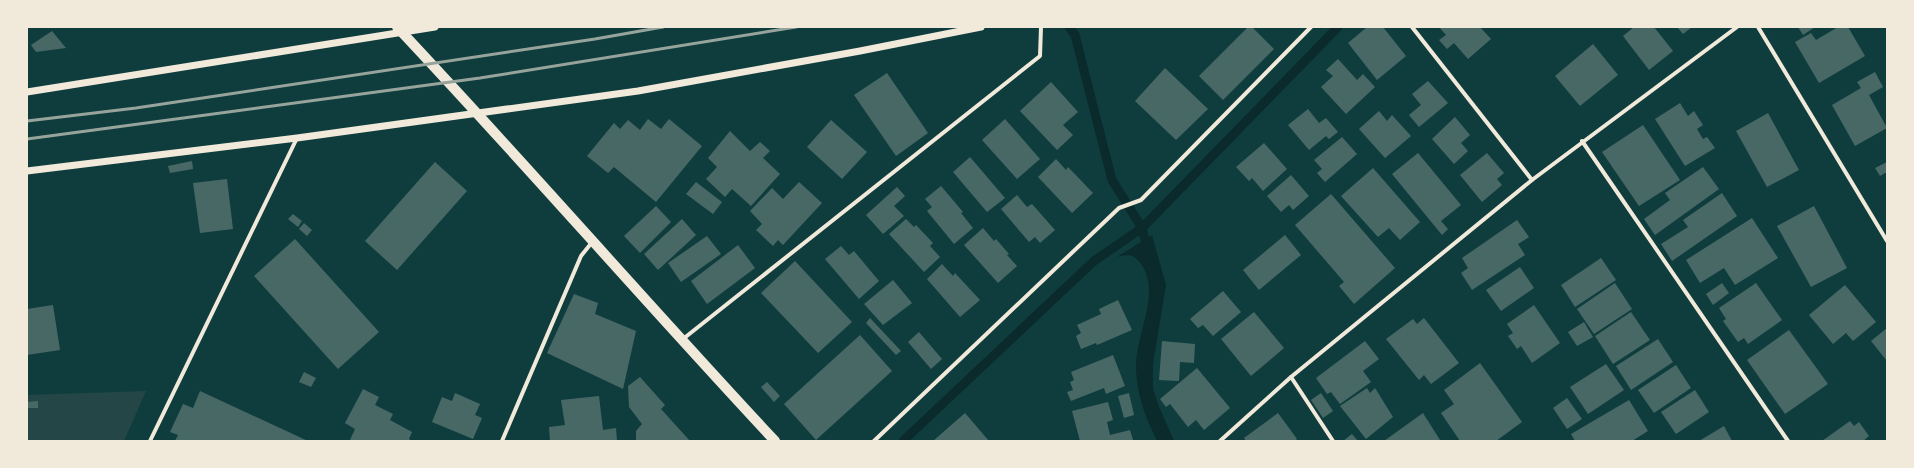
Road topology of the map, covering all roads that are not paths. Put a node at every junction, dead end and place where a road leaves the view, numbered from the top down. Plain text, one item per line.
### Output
1 (436, 27) edge
2 (982, 27) edge
3 (1041, 27) edge
4 (1311, 27) edge
5 (1412, 27) edge
6 (1737, 27) edge
7 (1758, 27) edge
8 (399, 30) edge
9 (27, 92) edge
10 (478, 113) junction
11 (297, 138) junction
12 (1582, 141) junction
13 (27, 171) edge
14 (1532, 180) junction
15 (593, 241) junction
16 (1887, 241) edge
17 (681, 341) junction
18 (1291, 377) junction
19 (150, 441) edge
20 (502, 441) edge
21 (775, 441) edge
22 (874, 441) edge
23 (1220, 441) edge
24 (1333, 441) edge
25 (1788, 441) edge

1 - 8 street
2 - 10 street
3 - 17 street
4 - 22 street
5 - 14 street
6 - 12 street
7 - 16 street
8 - 9 street
8 - 10 main road
10 - 11 street
10 - 15 main road
11 - 13 street
11 - 19 street
12 - 14 street
12 - 25 street
14 - 18 street
15 - 17 main road
15 - 20 street
17 - 21 main road
18 - 23 street
18 - 24 street

